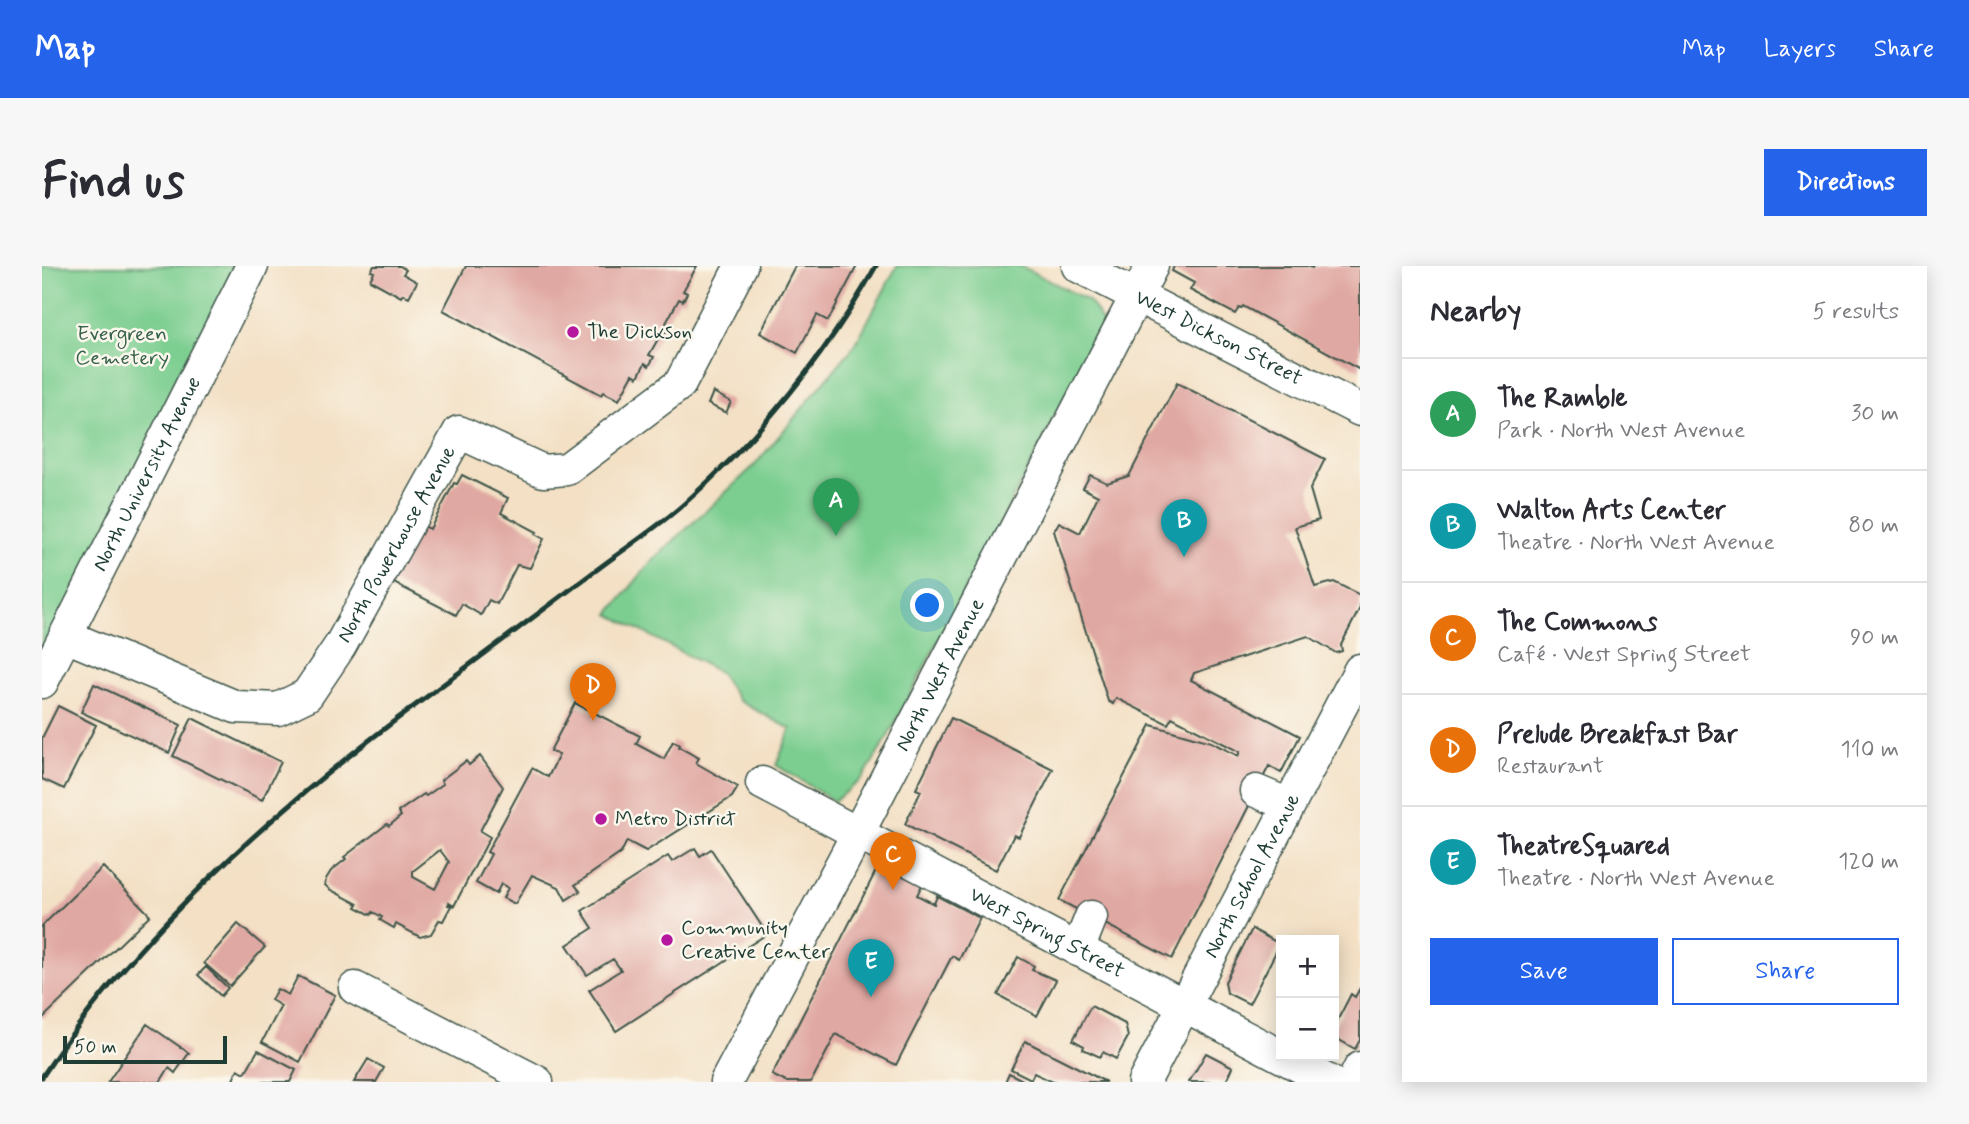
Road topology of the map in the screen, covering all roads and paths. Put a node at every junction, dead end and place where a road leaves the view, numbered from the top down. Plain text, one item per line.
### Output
1 (252, 266) edge
2 (741, 266) edge
3 (1078, 266) edge
4 (1152, 266) edge
5 (1136, 297) junction
6 (1360, 410) edge
7 (66, 636) junction
8 (1360, 670) edge
9 (42, 682) edge
10 (762, 783) dead end
11 (1256, 791) dead end
12 (1289, 805) junction
13 (858, 833) junction
14 (1091, 917) dead end
15 (1078, 950) junction
16 (355, 988) dead end
17 (1183, 1006) junction
18 (1360, 1068) edge
19 (537, 1082) edge
20 (726, 1082) edge
21 (1144, 1082) edge
22 (1330, 1082) edge
23 (1353, 1082) edge

1 - 7 street, North University Avenue
2 - 7 street, North Powerhouse Avenue
3 - 5 street, West Dickson Street
4 - 5 street, North West Avenue
5 - 6 street, West Dickson Street
5 - 13 street, North West Avenue
7 - 9 street, North University Avenue
8 - 12 street, North School Avenue
10 - 13 street, West Spring Street
11 - 12 street
12 - 17 street, North School Avenue
13 - 15 street, West Spring Street
13 - 20 street, North West Avenue
14 - 15 street
15 - 17 street, West Spring Street
16 - 19 street
17 - 21 street, North School Avenue
17 - 22 street, West Spring Street
18 - 23 street

